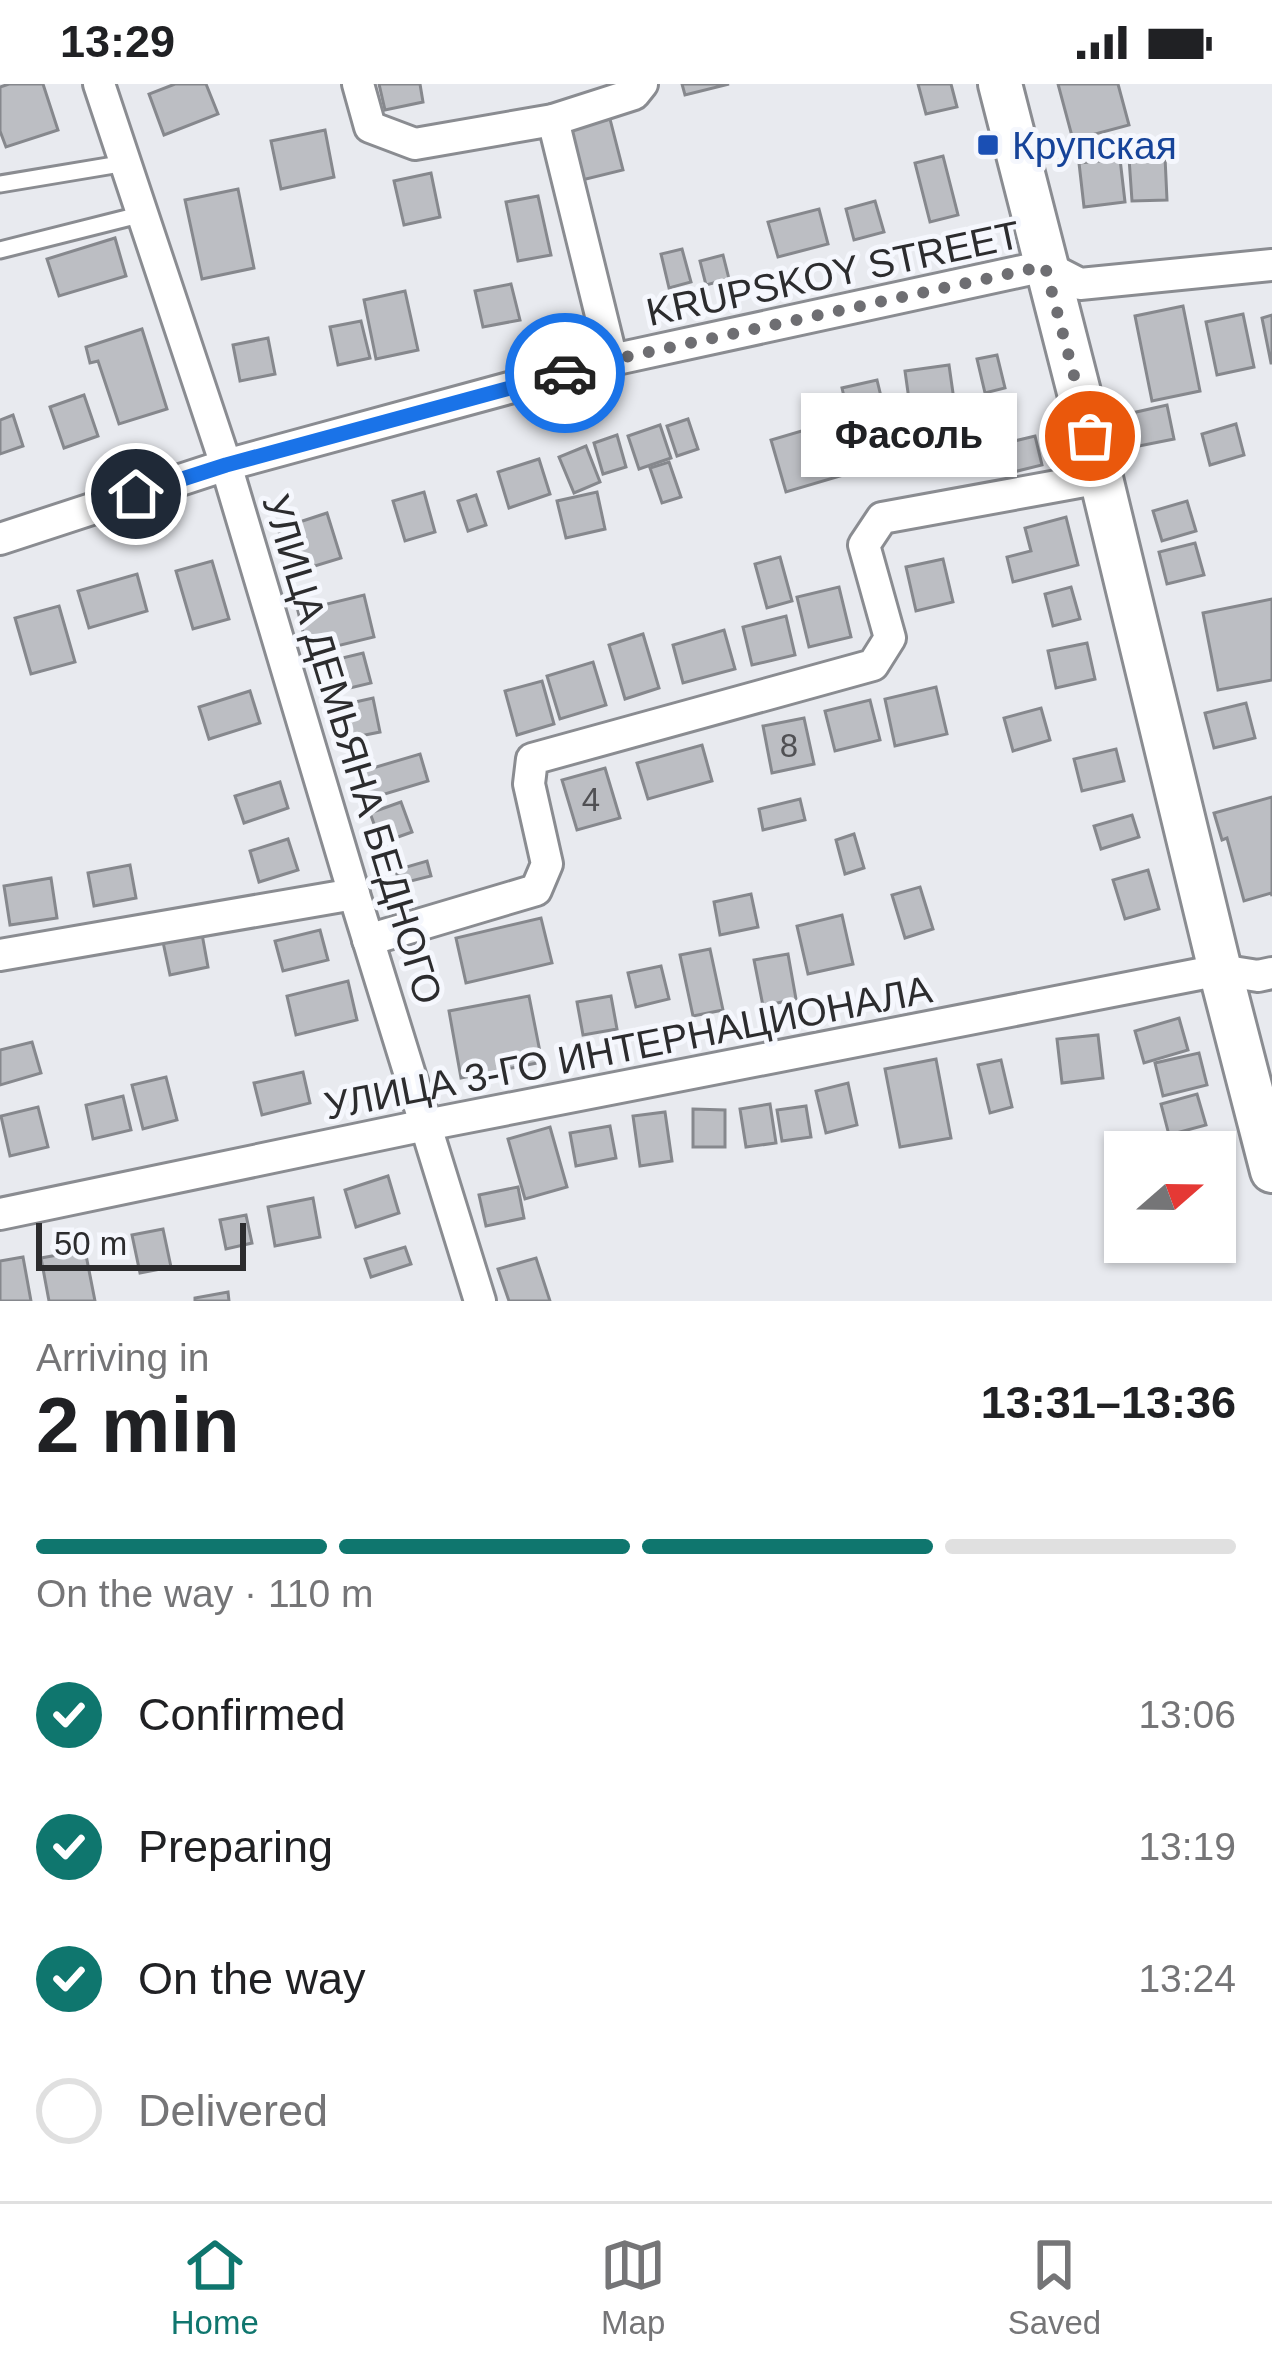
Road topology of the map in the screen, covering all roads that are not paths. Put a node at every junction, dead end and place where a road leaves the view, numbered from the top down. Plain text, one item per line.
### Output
1 (99, 84) edge
2 (358, 84) edge
3 (642, 84) edge
4 (1000, 84) edge
5 (553, 120) junction
6 (126, 164) junction
7 (0, 184) edge
8 (142, 214) junction
9 (0, 250) edge
10 (1272, 265) edge
11 (1045, 266) junction
12 (612, 360) junction
13 (226, 465) junction
14 (1101, 478) junction
15 (0, 538) edge
16 (354, 894) junction
17 (368, 940) junction
18 (0, 955) edge
19 (1220, 970) junction
20 (1272, 973) edge
21 (426, 1125) junction
22 (1272, 1171) edge
23 (0, 1214) edge
24 (480, 1301) edge

1 - 6 street, УЛИЦА ДЕМЬЯНА БЕДНОГО
2 - 5 street
3 - 5 street
4 - 11 main road
5 - 12 street
6 - 7 lane
6 - 8 street, УЛИЦА ДЕМЬЯНА БЕДНОГО
8 - 9 lane
8 - 13 street, УЛИЦА ДЕМЬЯНА БЕДНОГО
10 - 11 street, KRUPSKOY STREET
11 - 12 street, KRUPSKOY STREET
11 - 14 main road
12 - 13 street, KRUPSKOY STREET
13 - 15 street, KRUPSKOY STREET
13 - 16 street, УЛИЦА ДЕМЬЯНА БЕДНОГО
14 - 17 street
14 - 19 main road
16 - 17 street, УЛИЦА ДЕМЬЯНА БЕДНОГО
16 - 18 street
17 - 21 street, УЛИЦА ДЕМЬЯНА БЕДНОГО
19 - 20 street, УЛИЦА 3-ГО ИНТЕРНАЦИОНАЛА
19 - 21 street, УЛИЦА 3-ГО ИНТЕРНАЦИОНАЛА
19 - 22 main road
21 - 23 street, УЛИЦА 3-ГО ИНТЕРНАЦИОНАЛА
21 - 24 street, УЛИЦА ДЕМЬЯНА БЕДНОГО

